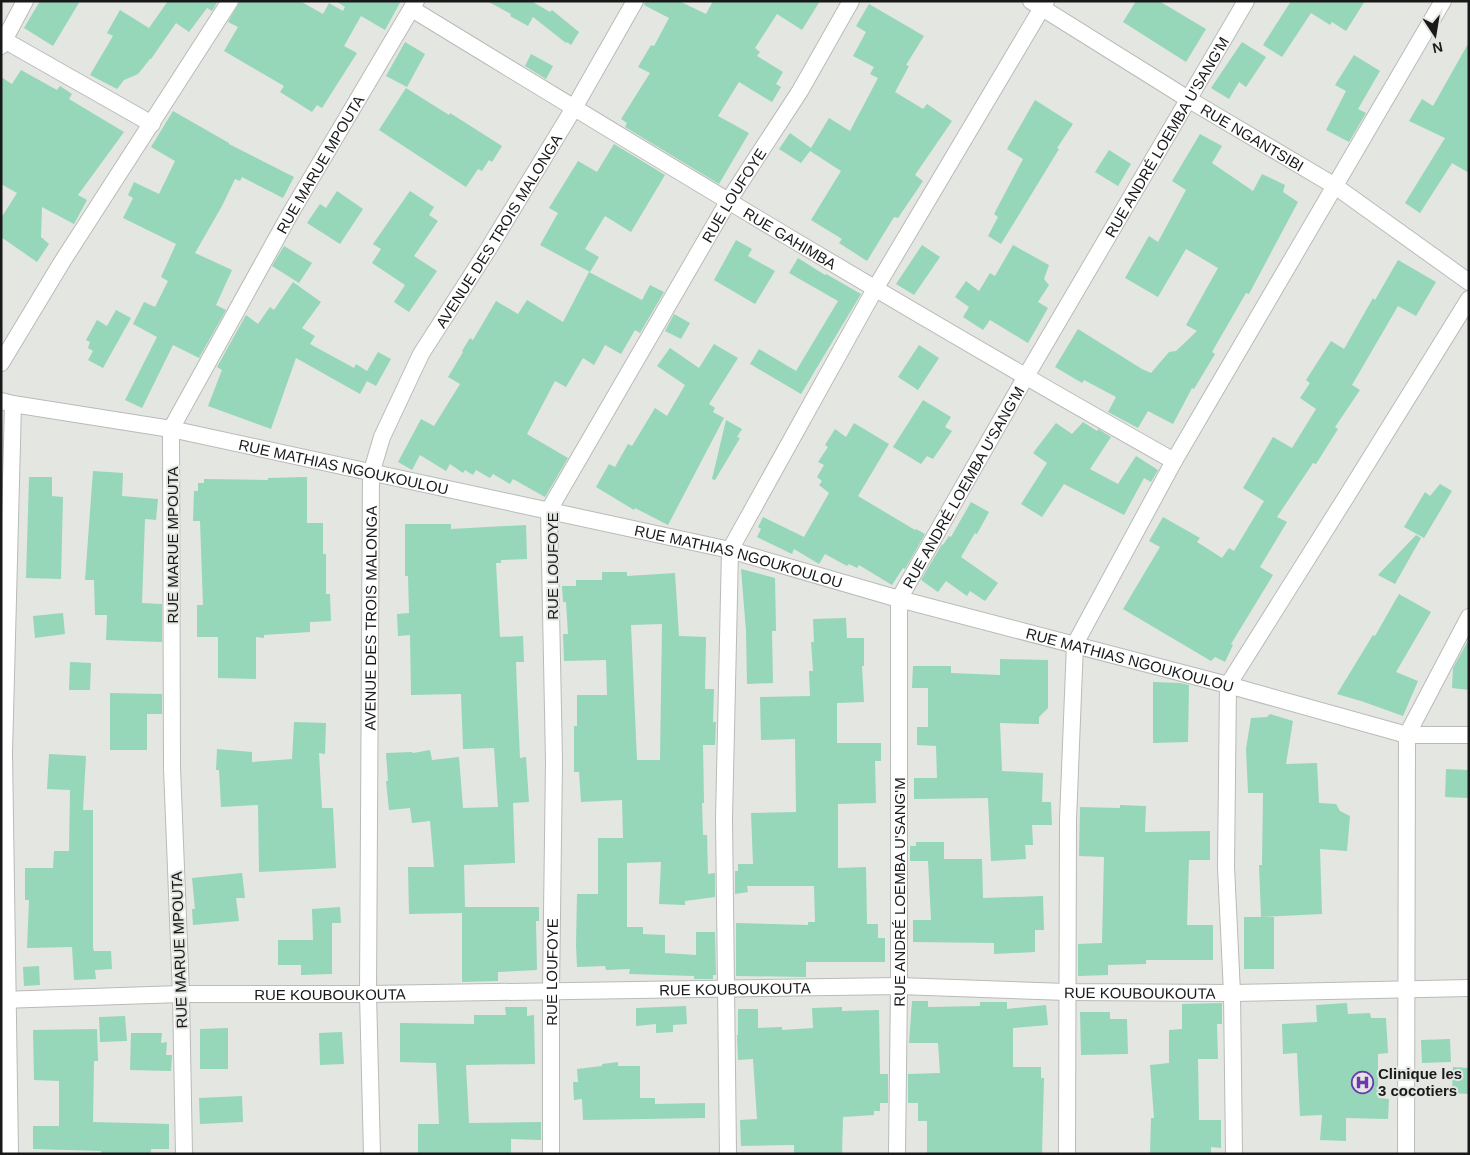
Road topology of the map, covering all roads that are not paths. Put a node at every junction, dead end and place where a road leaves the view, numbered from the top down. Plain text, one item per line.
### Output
1 (26, 1) edge
2 (230, 1) edge
3 (635, 1) edge
4 (851, 1) edge
5 (1246, 1) edge
6 (1443, 1) edge
7 (1040, 3) edge
8 (414, 5) edge
9 (3, 43) edge
10 (1188, 99) junction
11 (574, 108) junction
12 (152, 124) junction
13 (1335, 186) junction
14 (729, 200) junction
15 (1469, 282) edge
16 (875, 289) junction
17 (1469, 299) edge
18 (1, 364) edge
19 (1025, 378) junction
20 (7, 403) edge
21 (172, 429) junction
22 (1174, 461) junction
23 (371, 474) junction
24 (550, 510) junction
25 (730, 550) junction
26 (899, 599) junction
27 (1469, 617) edge
28 (1074, 644) junction
29 (1228, 684) junction
30 (1407, 735) junction
31 (1469, 735) edge
32 (899, 986) junction
33 (1408, 988) junction
34 (1469, 988) edge
35 (727, 990) junction
36 (551, 991) junction
37 (1067, 992) junction
38 (1232, 993) junction
39 (181, 994) junction
40 (368, 994) junction
41 (5, 1000) edge
42 (10, 1154) edge
43 (184, 1154) edge
44 (372, 1154) edge
45 (550, 1154) edge
46 (728, 1154) edge
47 (897, 1154) edge
48 (1067, 1154) edge
49 (1234, 1154) edge
50 (1406, 1154) edge

1 - 9 street
2 - 12 street
3 - 11 street, AVENUE DES TROIS MALONGA
4 - 14 street, RUE LOUFOYE
5 - 10 street, RUE ANDRÉ LOEMBA U'SANG'M
6 - 13 street
7 - 10 street, RUE NGANTSIBI
7 - 16 street
8 - 11 street, RUE GAHIMBA
8 - 21 street, RUE MARUE MPOUTA
9 - 12 street
10 - 13 street, RUE NGANTSIBI
10 - 19 street, RUE ANDRÉ LOEMBA U'SANG'M
11 - 14 street, RUE GAHIMBA
11 - 23 street, AVENUE DES TROIS MALONGA
12 - 18 street
13 - 15 street, RUE NGANTSIBI
13 - 22 street
14 - 16 street, RUE GAHIMBA
14 - 24 street, RUE LOUFOYE
16 - 19 street, RUE GAHIMBA
16 - 25 street
17 - 29 street
19 - 22 street, RUE GAHIMBA
19 - 26 street, RUE ANDRÉ LOEMBA U'SANG'M
20 - 21 street, RUE MATHIAS NGOUKOULOU
20 - 41 street
21 - 23 street, RUE MATHIAS NGOUKOULOU
21 - 39 street, RUE MARUE MPOUTA
22 - 28 street
23 - 24 street, RUE MATHIAS NGOUKOULOU
23 - 40 street, AVENUE DES TROIS MALONGA
24 - 25 street, RUE MATHIAS NGOUKOULOU
24 - 36 street, RUE LOUFOYE
25 - 26 street, RUE MATHIAS NGOUKOULOU
25 - 35 street
26 - 28 street, RUE MATHIAS NGOUKOULOU
26 - 32 street, RUE ANDRÉ LOEMBA U'SANG'M
27 - 30 street
28 - 29 street, RUE MATHIAS NGOUKOULOU
28 - 37 street
29 - 30 street, RUE MATHIAS NGOUKOULOU
29 - 38 street
30 - 31 street, RUE MATHIAS NGOUKOULOU
30 - 33 street
32 - 35 street, RUE KOUBOUKOUTA
32 - 37 street, RUE KOUBOUKOUTA
32 - 47 street, RUE ANDRÉ LOEMBA U'SANG'M
33 - 34 street, RUE KOUBOUKOUTA
33 - 38 street, RUE KOUBOUKOUTA
33 - 50 street
35 - 36 street, RUE KOUBOUKOUTA
35 - 46 street
36 - 40 street, RUE KOUBOUKOUTA
36 - 45 street, RUE LOUFOYE
37 - 38 street, RUE KOUBOUKOUTA
37 - 48 street
38 - 49 street
39 - 40 street, RUE KOUBOUKOUTA
39 - 41 street, RUE KOUBOUKOUTA
39 - 43 street, RUE MARUE MPOUTA
40 - 44 street, AVENUE DES TROIS MALONGA
41 - 42 street

